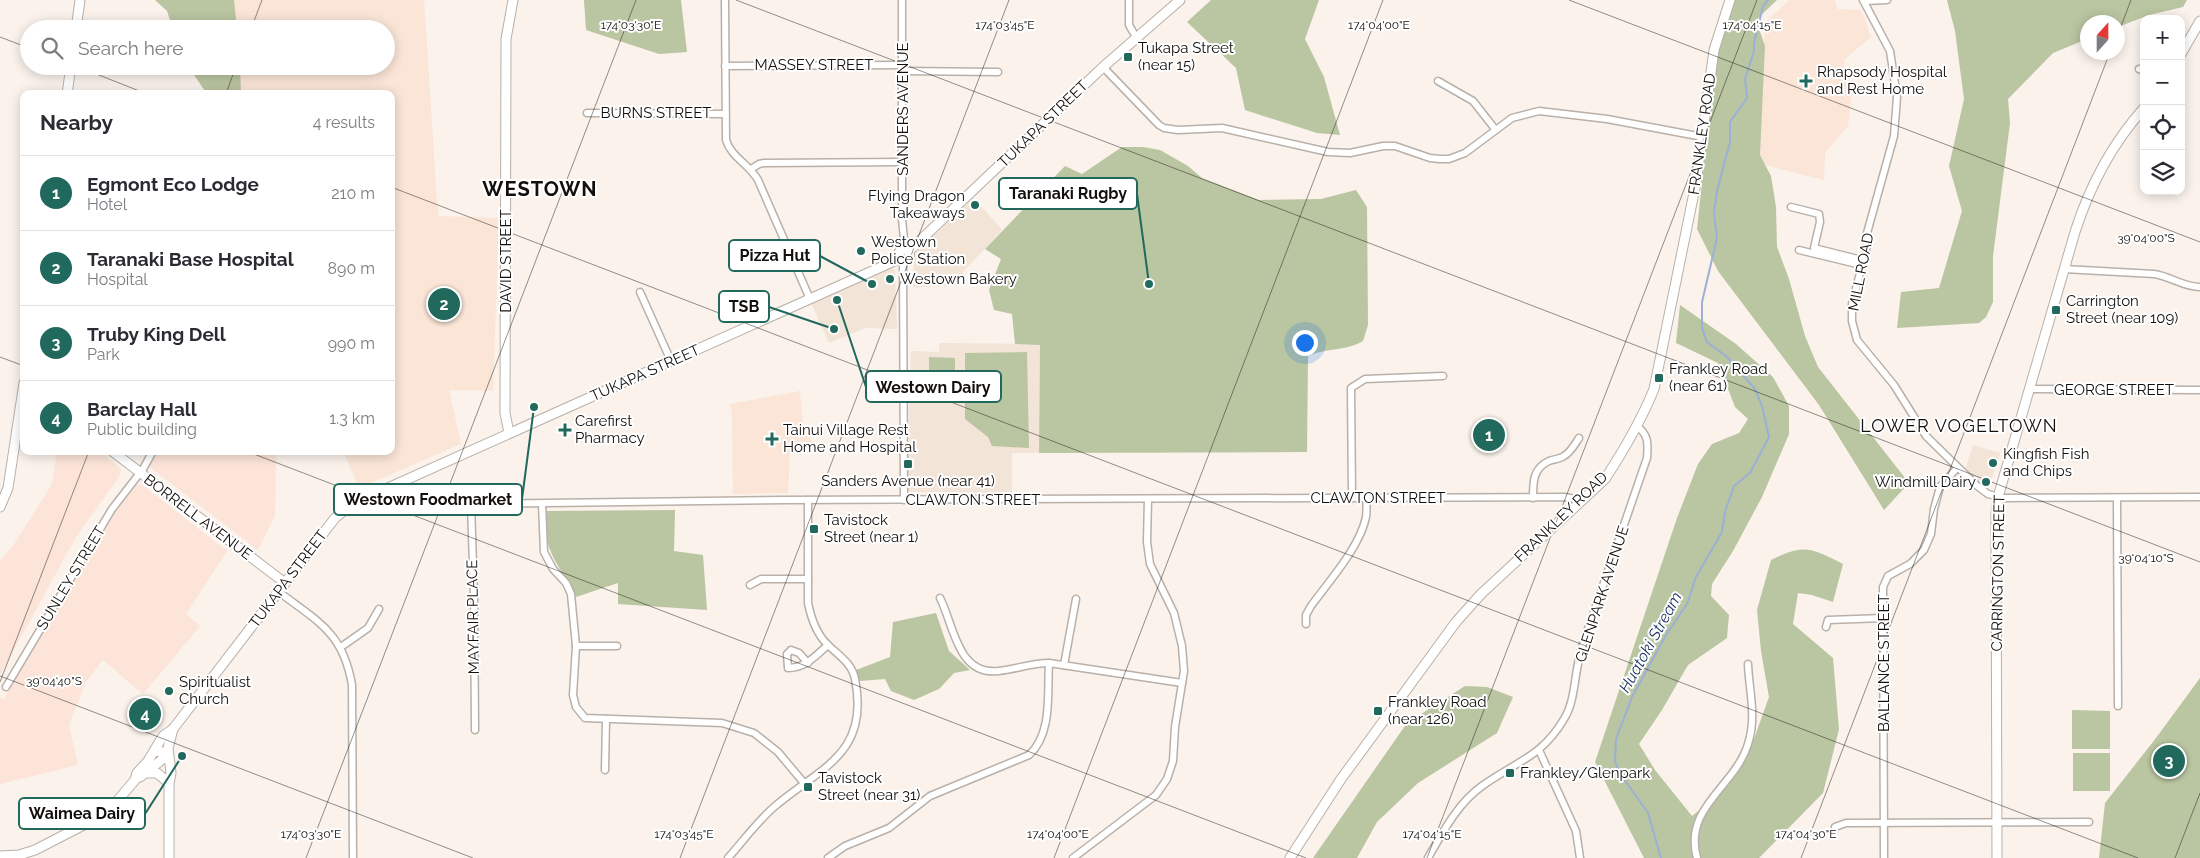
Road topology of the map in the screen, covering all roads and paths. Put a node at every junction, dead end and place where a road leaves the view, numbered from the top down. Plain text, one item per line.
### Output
1 (80, 0) edge
2 (513, 0) edge
3 (725, 0) edge
4 (902, 0) edge
5 (1129, 0) edge
6 (1180, 0) edge
7 (1730, 0) edge
8 (1864, 0) edge
9 (1887, 0) edge
10 (77, 20) edge
11 (2200, 20) edge
12 (1136, 37) junction
13 (2185, 47) edge
14 (725, 66) junction
15 (1103, 67) junction
16 (903, 68) junction
17 (998, 72) dead end
18 (69, 75) edge
19 (1438, 81) dead end
20 (67, 90) edge
21 (587, 113) dead end
22 (2140, 113) edge
23 (725, 114) junction
24 (1495, 129) junction
25 (1703, 137) junction
26 (903, 162) junction
27 (751, 169) junction
28 (1791, 206) dead end
29 (907, 250) junction
30 (1799, 250) dead end
31 (901, 260) junction
32 (1861, 263) junction
33 (2064, 269) junction
34 (2200, 287) edge
35 (640, 292) dead end
36 (810, 299) junction
37 (671, 361) junction
38 (1442, 376) dead end
39 (2029, 389) junction
40 (2200, 390) edge
41 (20, 413) edge
42 (1636, 426) junction
43 (509, 433) junction
44 (1579, 438) dead end
45 (117, 455) edge
46 (151, 455) edge
47 (1957, 468) junction
48 (140, 473) junction
49 (370, 494) junction
50 (1998, 497) junction
51 (2200, 497) edge
52 (1352, 498) junction
53 (1367, 498) junction
54 (1533, 498) junction
55 (2117, 498) junction
56 (1148, 499) junction
57 (808, 500) junction
58 (904, 500) junction
59 (1580, 502) junction
60 (471, 504) junction
61 (542, 504) junction
62 (0, 507) edge
63 (808, 579) junction
64 (285, 583) junction
65 (750, 585) dead end
66 (279, 592) junction
67 (940, 598) dead end
68 (1076, 599) dead end
69 (378, 609) dead end
70 (1884, 618) junction
71 (1306, 624) dead end
72 (1826, 626) dead end
73 (828, 645) junction
74 (576, 646) junction
75 (617, 646) dead end
76 (341, 647) junction
77 (808, 663) dead end
78 (1049, 664) junction
79 (1748, 664) dead end
80 (1064, 665) junction
81 (1182, 683) junction
82 (6, 687) dead end
83 (2118, 706) dead end
84 (606, 719) junction
85 (173, 729) junction
86 (475, 730) dead end
87 (1539, 750) junction
88 (161, 756) junction
89 (605, 770) dead end
90 (146, 773) junction
91 (135, 780) junction
92 (169, 783) junction
93 (804, 784) junction
94 (1997, 822) junction
95 (2089, 822) dead end
96 (1884, 823) junction
97 (1835, 827) dead end
98 (0, 856) edge
99 (27, 856) edge
100 (169, 858) edge
101 (353, 858) edge
102 (728, 858) edge
103 (828, 858) edge
104 (1073, 858) edge
105 (1290, 858) edge
106 (1428, 858) edge
107 (1580, 858) edge
108 (1698, 858) edge
109 (1884, 858) edge
110 (1997, 858) edge

1 - 10 main road
2 - 43 main road, DAVID STREET
3 - 14 street
4 - 16 street, SANDERS AVENUE
5 - 12 street
6 - 12 main road, TUKAPA STREET
7 - 25 main road, FRANKLEY ROAD
8 - 9 street
8 - 32 street, MILL ROAD
11 - 13 main road
12 - 15 main road, TUKAPA STREET
14 - 16 street, MASSEY STREET
14 - 23 street
15 - 24 street
15 - 29 main road, TUKAPA STREET
16 - 17 street, MASSEY STREET
16 - 26 street, SANDERS AVENUE
18 - 20 main road
19 - 24 street
21 - 23 street, BURNS STREET
22 - 33 main road, CARRINGTON STREET
23 - 27 street
24 - 25 street
25 - 42 main road, FRANKLEY ROAD
26 - 27 street
26 - 29 street, SANDERS AVENUE
27 - 36 street
28 - 32 street
29 - 31 main road, TUKAPA STREET
30 - 32 street
31 - 36 main road, TUKAPA STREET
31 - 58 street
32 - 47 street, MILL ROAD
33 - 34 street
33 - 39 main road, CARRINGTON STREET
35 - 37 street
36 - 37 main road, TUKAPA STREET
37 - 43 main road, TUKAPA STREET
38 - 52 street
39 - 40 street, GEORGE STREET
39 - 50 main road, CARRINGTON STREET
41 - 62 main road
42 - 59 main road, FRANKLEY ROAD
42 - 87 street, GLENPARK AVENUE
43 - 49 main road, TUKAPA STREET
44 - 54 street
45 - 48 main road, BORRELL AVENUE
46 - 48 street, SUNLEY STREET
47 - 50 street, MILL ROAD
47 - 70 street, BALLANCE STREET
48 - 64 main road, BORRELL AVENUE
48 - 82 street, SUNLEY STREET
49 - 60 street, CLAWTON STREET
49 - 64 main road, TUKAPA STREET
50 - 55 street
50 - 94 main road, CARRINGTON STREET
51 - 55 street
52 - 53 street, CLAWTON STREET
52 - 56 street, CLAWTON STREET
53 - 54 street, CLAWTON STREET
53 - 71 street
54 - 59 street, CLAWTON STREET
55 - 83 street
56 - 58 street, CLAWTON STREET
56 - 81 street
57 - 58 street, CLAWTON STREET
57 - 61 street, CLAWTON STREET
57 - 63 street
59 - 105 main road, FRANKLEY ROAD
60 - 61 street, CLAWTON STREET
60 - 86 street, MAYFAIR PLACE
61 - 74 street
63 - 65 street
63 - 73 street
64 - 66 main road, TUKAPA STREET
66 - 76 street
66 - 85 main road, TUKAPA STREET
67 - 78 street
68 - 80 street
69 - 76 street
70 - 72 street
70 - 96 street, BALLANCE STREET
73 - 77 street
73 - 93 street
74 - 75 street
74 - 84 street
76 - 101 street
78 - 80 street
78 - 103 street
79 - 108 street
80 - 81 street
81 - 104 street
84 - 89 street
84 - 93 street
85 - 88 main road
85 - 88 main road, TUKAPA STREET
87 - 106 street, GLENPARK AVENUE
87 - 107 street
88 - 90 main road, TUKAPA STREET
88 - 91 main road, TUKAPA STREET
88 - 92 main road
90 - 91 main road, TUKAPA STREET
90 - 92 main road
91 - 99 main road, TUKAPA STREET
92 - 100 main road
93 - 102 street
94 - 95 street
94 - 96 street
94 - 110 main road, CARRINGTON STREET
96 - 97 street
96 - 109 street, BALLANCE STREET
98 - 99 main road, TUKAPA STREET

